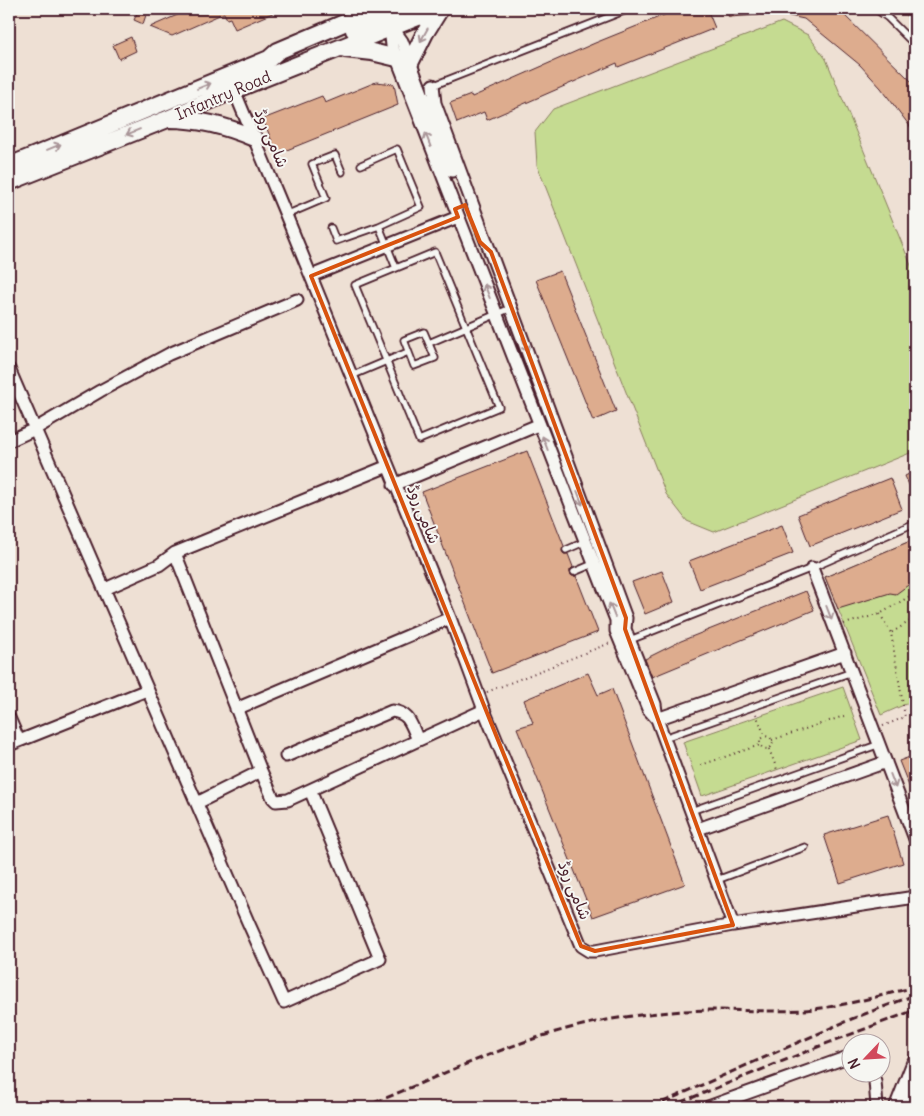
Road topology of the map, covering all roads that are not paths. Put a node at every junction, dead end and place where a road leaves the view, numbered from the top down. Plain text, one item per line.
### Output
1 (377, 9) edge
2 (402, 9) edge
3 (439, 9) edge
4 (629, 9) edge
5 (876, 9) edge
6 (392, 28) junction
7 (915, 45) edge
8 (336, 50) junction
9 (268, 59) junction
10 (403, 60) junction
11 (433, 85) junction
12 (234, 90) junction
13 (421, 91) junction
14 (165, 120) junction
15 (254, 138) junction
16 (361, 165) dead end
17 (9, 166) edge
18 (342, 172) dead end
19 (9, 182) edge
20 (460, 211) junction
21 (286, 215) junction
22 (379, 226) junction
23 (331, 228) dead end
24 (387, 245) junction
25 (491, 252) junction
26 (396, 268) junction
27 (311, 276) junction
28 (297, 300) dead end
29 (511, 308) junction
30 (496, 315) junction
31 (466, 327) junction
32 (429, 343) junction
33 (408, 352) junction
34 (386, 362) junction
35 (9, 369) edge
36 (351, 376) junction
37 (538, 425) junction
38 (36, 430) junction
39 (9, 441) edge
40 (565, 458) junction
41 (553, 463) junction
42 (388, 466) junction
43 (394, 485) junction
44 (915, 523) edge
45 (584, 542) junction
46 (566, 550) dead end
47 (175, 553) junction
48 (593, 564) junction
49 (812, 568) junction
50 (574, 572) dead end
51 (105, 589) junction
52 (450, 618) junction
53 (625, 640) junction
54 (845, 653) junction
55 (852, 672) junction
56 (147, 690) junction
57 (236, 709) junction
58 (484, 710) junction
59 (9, 718) edge
60 (657, 719) junction
61 (664, 738) junction
62 (418, 740) junction
63 (14, 743) edge
64 (880, 744) junction
65 (286, 756) dead end
66 (886, 762) junction
67 (261, 771) junction
68 (310, 790) junction
69 (197, 803) junction
70 (691, 811) junction
71 (911, 816) edge
72 (698, 829) junction
73 (915, 839) edge
74 (805, 847) dead end
75 (717, 880) junction
76 (915, 897) edge
77 (733, 925) junction
78 (842, 1059) edge
79 (915, 1064) edge
80 (875, 1084) edge
81 (708, 1107) edge
82 (877, 1107) edge
83 (898, 1107) edge

1 - 9 main road, Infantry Road
2 - 6 main road
3 - 6 main road, Infantry Road
3 -> 10 main road
4 - 11 lane
5 - 7 lane
6 - 8 main road, Infantry Road
6 - 9 main road
6 - 10 street
8 - 10 main road
8 - 12 main road, Infantry Road
17 -> 9 main road, Infantry Road
10 - 13 street
20 -> 10 street
11 - 13 lane
11 - 25 street
12 - 14 main road, Infantry Road
12 - 15 street, شامی روڈ
13 - 20 street
14 - 15 main road
14 -> 19 main road, Infantry Road
15 - 21 street, شامی روڈ
16 - 22 lane
18 - 21 lane
20 - 24 street
20 - 25 street
30 -> 20 street
21 - 27 street, شامی روڈ
22 - 23 lane
22 - 24 lane
24 - 26 lane
24 - 27 street
25 - 29 street
26 - 31 lane
26 - 34 lane
27 - 36 street, شامی روڈ
28 - 38 street
29 - 30 lane
29 -> 40 street
30 - 31 lane
30 - 37 street
31 - 32 lane
31 - 34 lane
32 - 33 lane
32 - 33 lane
33 - 34 lane
34 - 36 lane
35 - 38 street
36 - 42 street, شامی روڈ
41 -> 37 street
37 - 43 street
38 - 39 street
38 - 51 street
40 - 41 street
40 -> 53 street
41 - 45 street
42 - 43 street, شامی روڈ
42 - 47 street
43 - 52 street, شامی روڈ
44 - 49 lane
45 - 46 lane
45 - 48 street
47 - 51 street
47 - 57 street
48 - 50 lane
53 -> 48 street
49 - 53 lane
49 -> 54 street
51 - 56 street
52 - 57 street
52 - 58 street, شامی روڈ
53 - 60 street
54 - 55 street
54 - 60 street
55 - 61 lane
55 - 64 street
56 - 63 street
56 - 69 street
57 - 67 street
58 - 62 street
58 - 77 street, شامی روڈ
59 - 63 street
60 - 61 street
61 - 70 street
62 - 65 street
62 - 68 street
64 - 66 street
64 - 70 lane
66 -> 71 street
66 - 72 street
67 - 68 street
67 - 69 street
68 - 69 street
70 - 72 street
71 - 73 street
72 - 75 street
74 - 75 lane
75 - 77 street
76 - 77 street
78 - 81 street
79 - 83 main road
80 - 82 street

